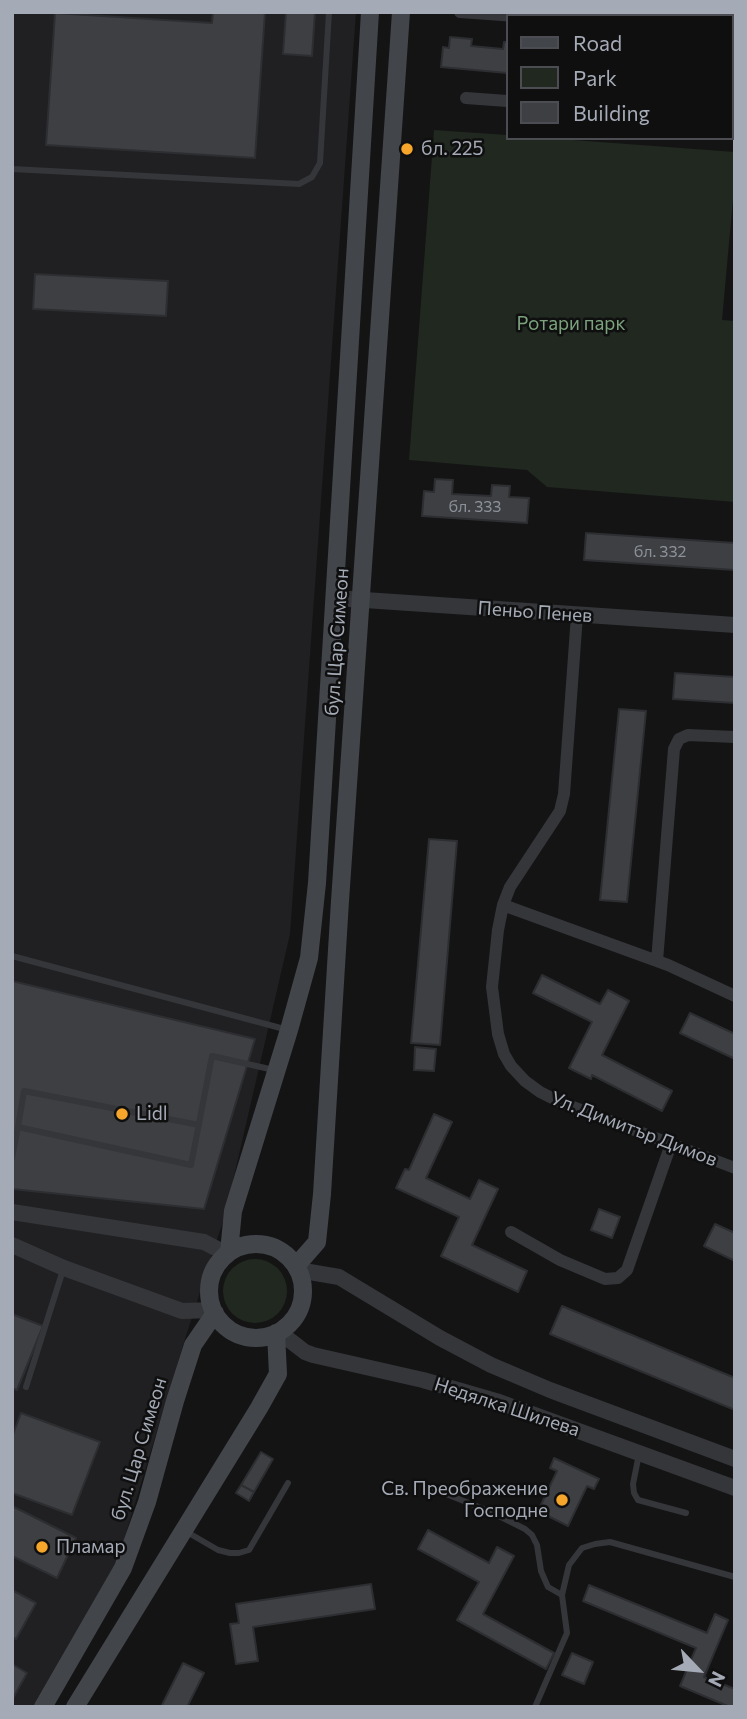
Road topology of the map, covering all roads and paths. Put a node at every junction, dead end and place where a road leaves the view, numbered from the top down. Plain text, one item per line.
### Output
1 (329, 12) edge
2 (370, 12) edge
3 (401, 12) edge
4 (460, 12) edge
5 (505, 15) edge
6 (466, 98) dead end
7 (505, 101) edge
8 (12, 169) edge
9 (335, 598) junction
10 (361, 600) junction
11 (577, 615) junction
12 (735, 625) edge
13 (735, 737) edge
14 (503, 905) junction
15 (12, 956) edge
16 (657, 961) junction
17 (735, 996) edge
18 (289, 1030) junction
19 (276, 1071) junction
20 (199, 1125) junction
21 (18, 1127) junction
22 (671, 1144) junction
23 (12, 1158) edge
24 (735, 1168) edge
25 (12, 1212) edge
26 (511, 1232) dead end
27 (12, 1245) edge
28 (228, 1253) junction
29 (64, 1268) junction
30 (297, 1268) junction
31 (214, 1312) junction
32 (278, 1333) junction
33 (26, 1387) dead end
34 (640, 1452) junction
35 (735, 1459) edge
36 (288, 1483) dead end
37 (426, 1486) dead end
38 (735, 1488) edge
39 (686, 1513) dead end
40 (184, 1530) junction
41 (735, 1577) edge
42 (562, 1595) junction
43 (43, 1707) edge
44 (75, 1707) edge
45 (535, 1707) edge

1 - 8 lane
2 - 9 main road, бул. Цар Симеон
3 - 10 main road, бул. Цар Симеон
4 - 5 street
6 - 7 street
9 - 10 street, Пеньо Пенев
9 - 18 main road, бул. Цар Симеон
10 - 11 street, Пеньо Пенев
10 - 30 main road, бул. Цар Симеон
11 - 12 street, Пеньо Пенев
11 - 14 street, Ул. Димитър Димов
13 - 16 street
14 - 16 street
14 - 22 street, Ул. Димитър Димов
15 - 18 lane
16 - 17 street
18 - 19 main road, бул. Цар Симеон
19 - 20 lane
19 - 28 main road, бул. Цар Симеон
20 - 21 lane
20 - 21 lane
21 - 23 lane
22 - 24 street, Ул. Димитър Димов
22 - 26 street
25 - 28 street
27 - 29 street
28 - 30 main road
28 - 31 main road
29 - 31 street
29 - 33 lane
30 - 32 main road
30 - 35 street, Недялка Шилева
31 - 32 main road
31 - 43 main road, бул. Цар Симеон
32 - 34 street, Недялка Шилева
32 - 40 main road
34 - 38 street, Недялка Шилева
34 - 39 lane
36 - 40 lane
37 - 42 lane
40 - 44 main road
41 - 42 lane
42 - 45 lane

